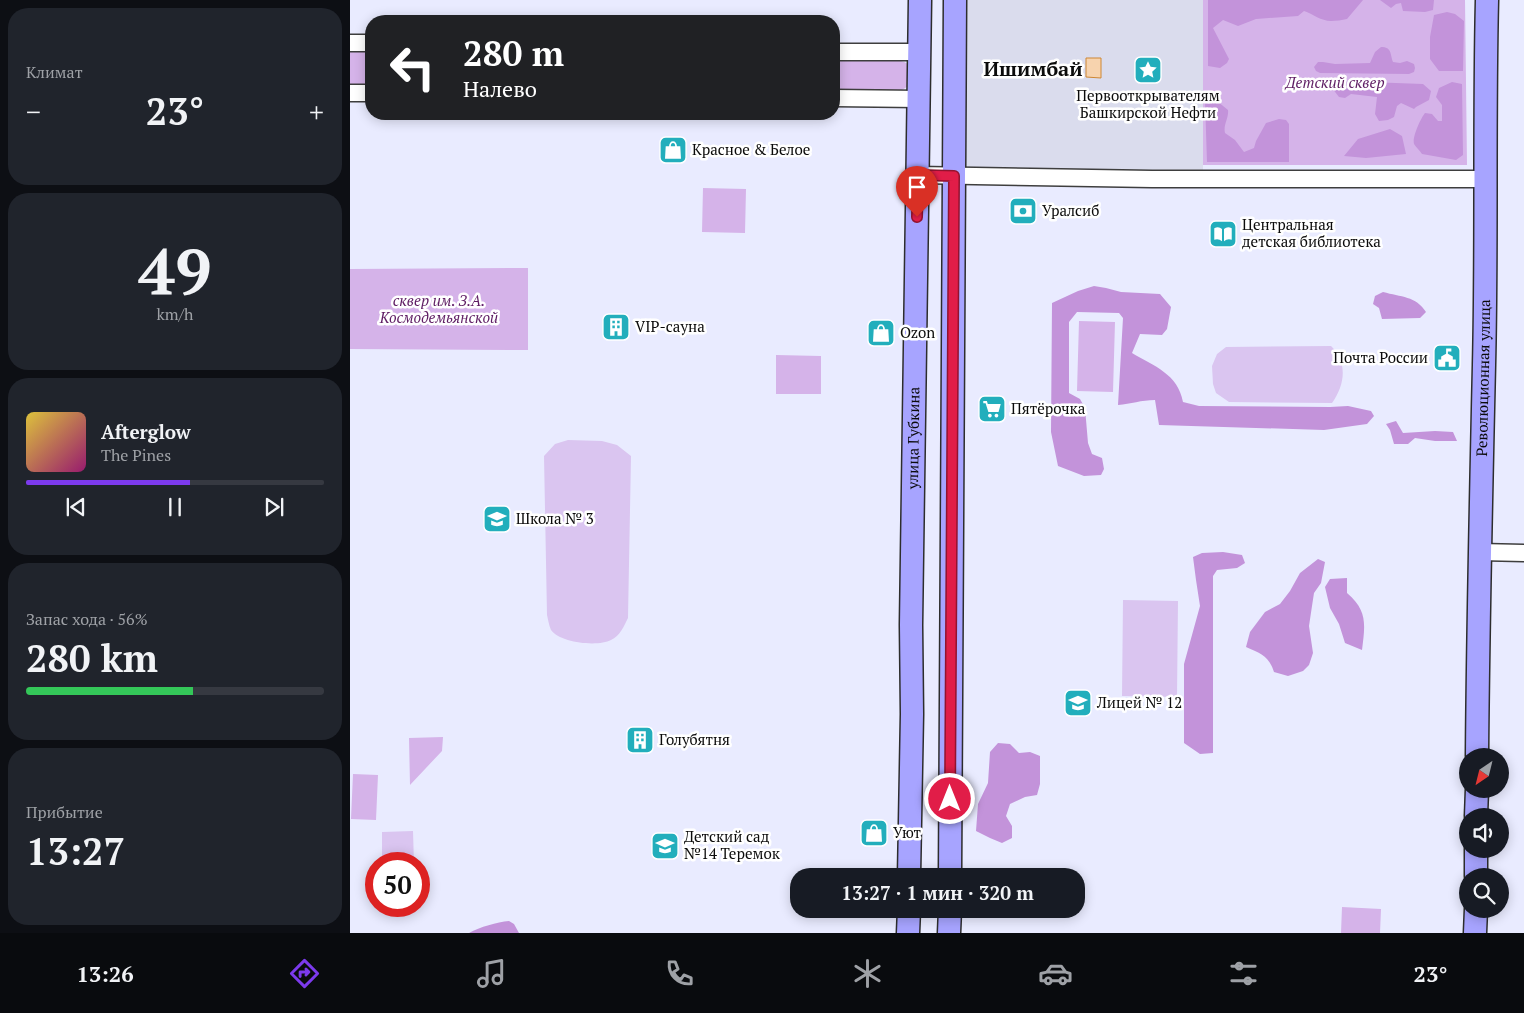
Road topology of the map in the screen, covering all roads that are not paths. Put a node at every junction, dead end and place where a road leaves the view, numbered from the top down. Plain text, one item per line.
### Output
1 (920, 0) edge
2 (955, 0) edge
3 (1487, 0) edge
4 (350, 43) edge
5 (365, 43) edge
6 (840, 52) edge
7 (920, 52) junction
8 (350, 93) edge
9 (365, 94) edge
10 (840, 98) edge
11 (919, 99) junction
12 (918, 175) junction
13 (954, 176) junction
14 (1485, 179) junction
15 (1479, 552) junction
16 (1524, 553) edge
17 (1477, 748) edge
18 (909, 868) edge
19 (950, 868) edge
20 (909, 918) edge
21 (950, 918) edge
22 (1476, 918) edge
23 (908, 933) edge
24 (950, 933) edge
25 (1475, 933) edge

1 - 7 main road, улица Губкина
2 - 13 main road
3 - 14 main road, Революционная улица
4 - 5 street
6 - 7 street
7 - 11 main road, улица Губкина
8 - 9 street
10 - 11 street
11 - 12 main road, улица Губкина
12 - 13 street
12 - 18 main road, улица Губкина
13 - 14 street
13 - 19 main road
14 - 15 main road, Революционная улица
15 - 16 street
15 - 17 main road, Революционная улица
20 - 23 main road
21 - 24 main road
22 - 25 main road

